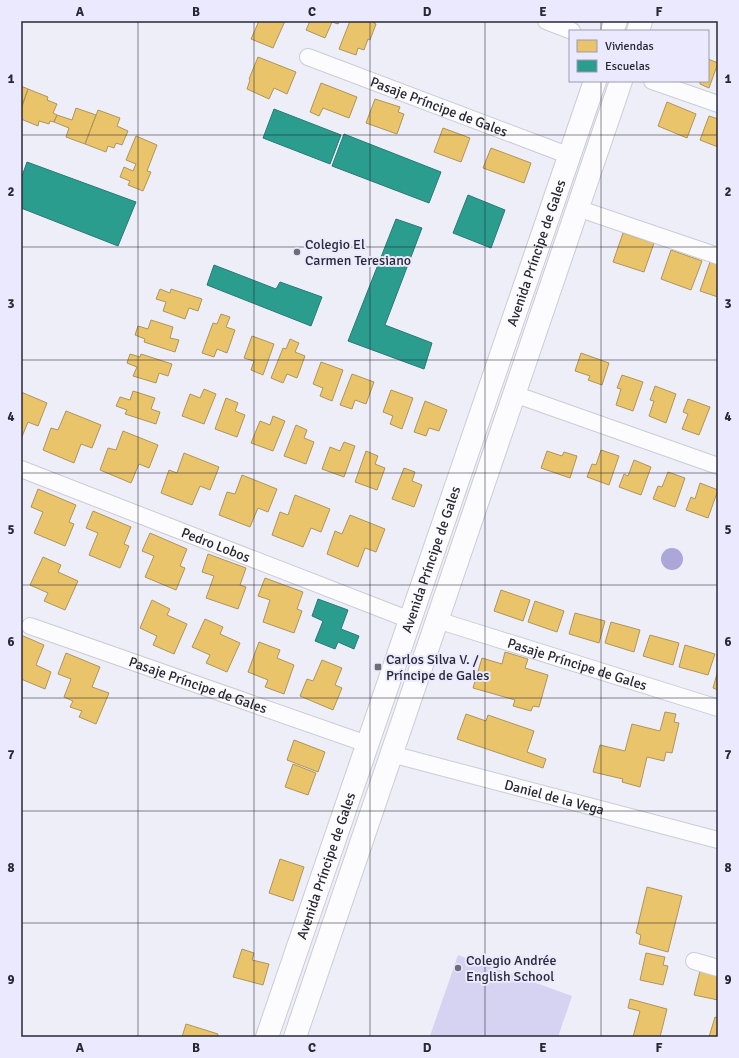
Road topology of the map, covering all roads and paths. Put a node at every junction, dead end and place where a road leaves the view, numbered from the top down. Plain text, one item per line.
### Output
1 (546, 21) edge
2 (569, 30) edge
3 (308, 57) dead end
4 (595, 82) edge
5 (621, 82) edge
6 (655, 82) edge
7 (718, 104) edge
8 (570, 156) junction
9 (577, 208) junction
10 (718, 256) edge
11 (514, 394) junction
12 (718, 466) edge
13 (21, 469) edge
14 (410, 620) junction
15 (437, 620) junction
16 (30, 626) dead end
17 (718, 708) edge
18 (367, 744) junction
19 (391, 754) junction
20 (718, 840) edge
21 (694, 961) dead end
22 (718, 968) edge
23 (267, 1037) edge
24 (295, 1037) edge

1 - 2 street
3 - 8 street, Pasaje Príncipe de Gales
4 - 8 main road, Avenida Príncipe de Gales
5 - 9 main road, Avenida Príncipe de Gales
6 - 7 street
8 - 14 main road, Avenida Príncipe de Gales
9 - 10 street
9 - 11 main road, Avenida Príncipe de Gales
11 - 12 street
11 - 15 main road, Avenida Príncipe de Gales
13 - 14 street, Pedro Lobos
14 - 18 main road, Avenida Príncipe de Gales
15 - 17 street, Pasaje Príncipe de Gales
15 - 19 main road, Avenida Príncipe de Gales
16 - 18 street, Pasaje Príncipe de Gales
18 - 23 main road, Avenida Príncipe de Gales
19 - 20 street, Daniel de la Vega
19 - 24 main road, Avenida Príncipe de Gales
21 - 22 street

